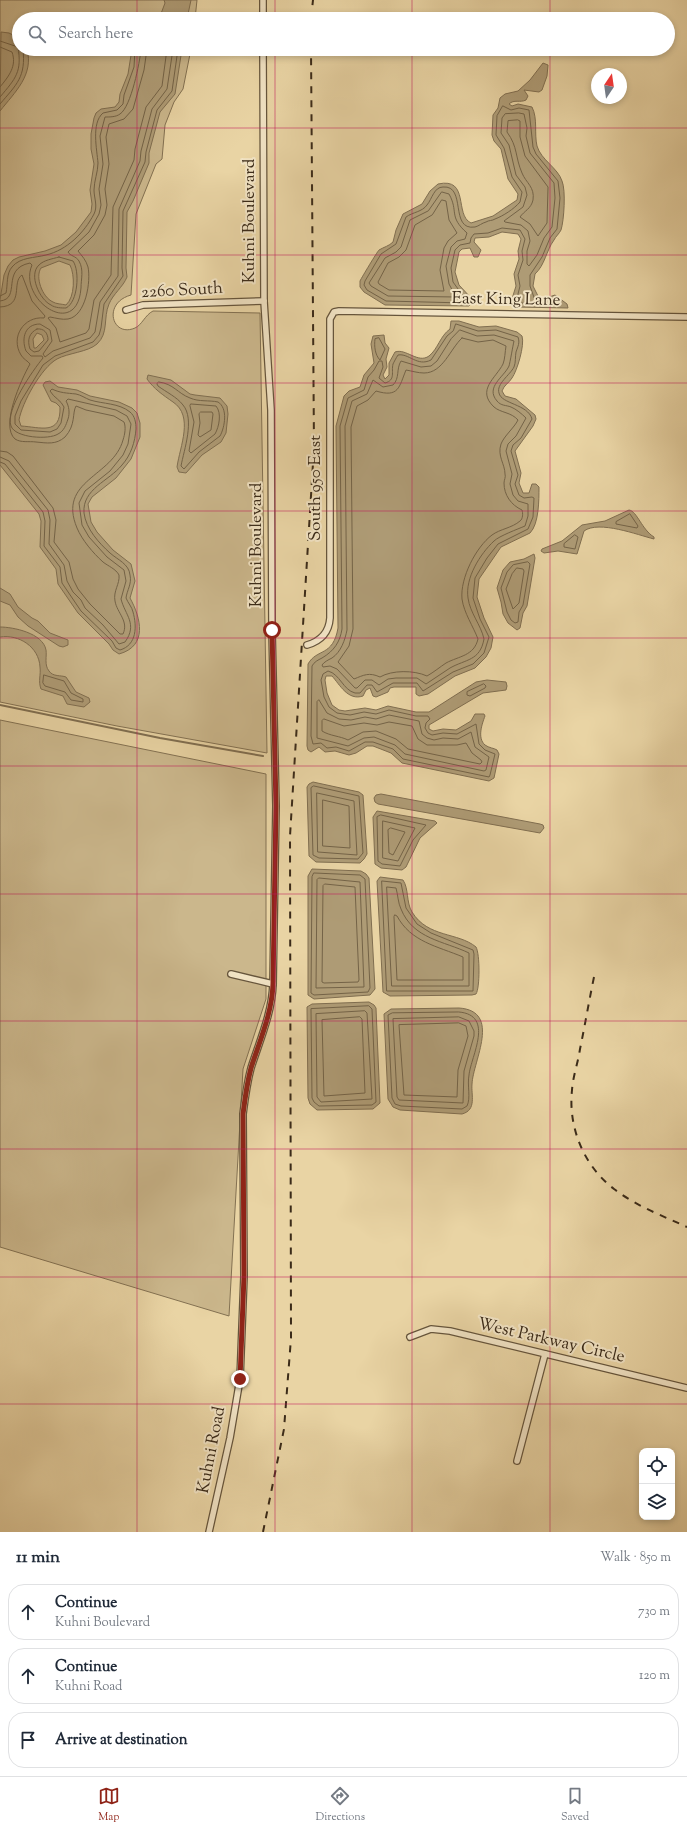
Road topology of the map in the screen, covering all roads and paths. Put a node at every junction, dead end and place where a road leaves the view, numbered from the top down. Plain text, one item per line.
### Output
1 (263, 0) edge
2 (263, 12) edge
3 (263, 56) edge
4 (264, 301) junction
5 (126, 310) dead end
6 (687, 317) edge
7 (330, 319) joint
8 (307, 645) dead end
9 (231, 974) dead end
10 (273, 984) junction
11 (244, 1276) joint
12 (410, 1337) dead end
13 (545, 1354) junction
14 (687, 1388) edge
15 (517, 1461) dead end
16 (209, 1532) edge

1 - 2 street
3 - 4 street, Kuhni Boulevard
4 - 5 street, 2260 South
4 - 10 street, Kuhni Boulevard
6 - 7 street, East King Lane
7 - 8 street, South 950 East
9 - 10 street
10 - 11 street, Kuhni Boulevard
11 - 16 street, Kuhni Road
12 - 13 street, West Parkway Circle
13 - 14 street, West Parkway Circle
13 - 15 street

